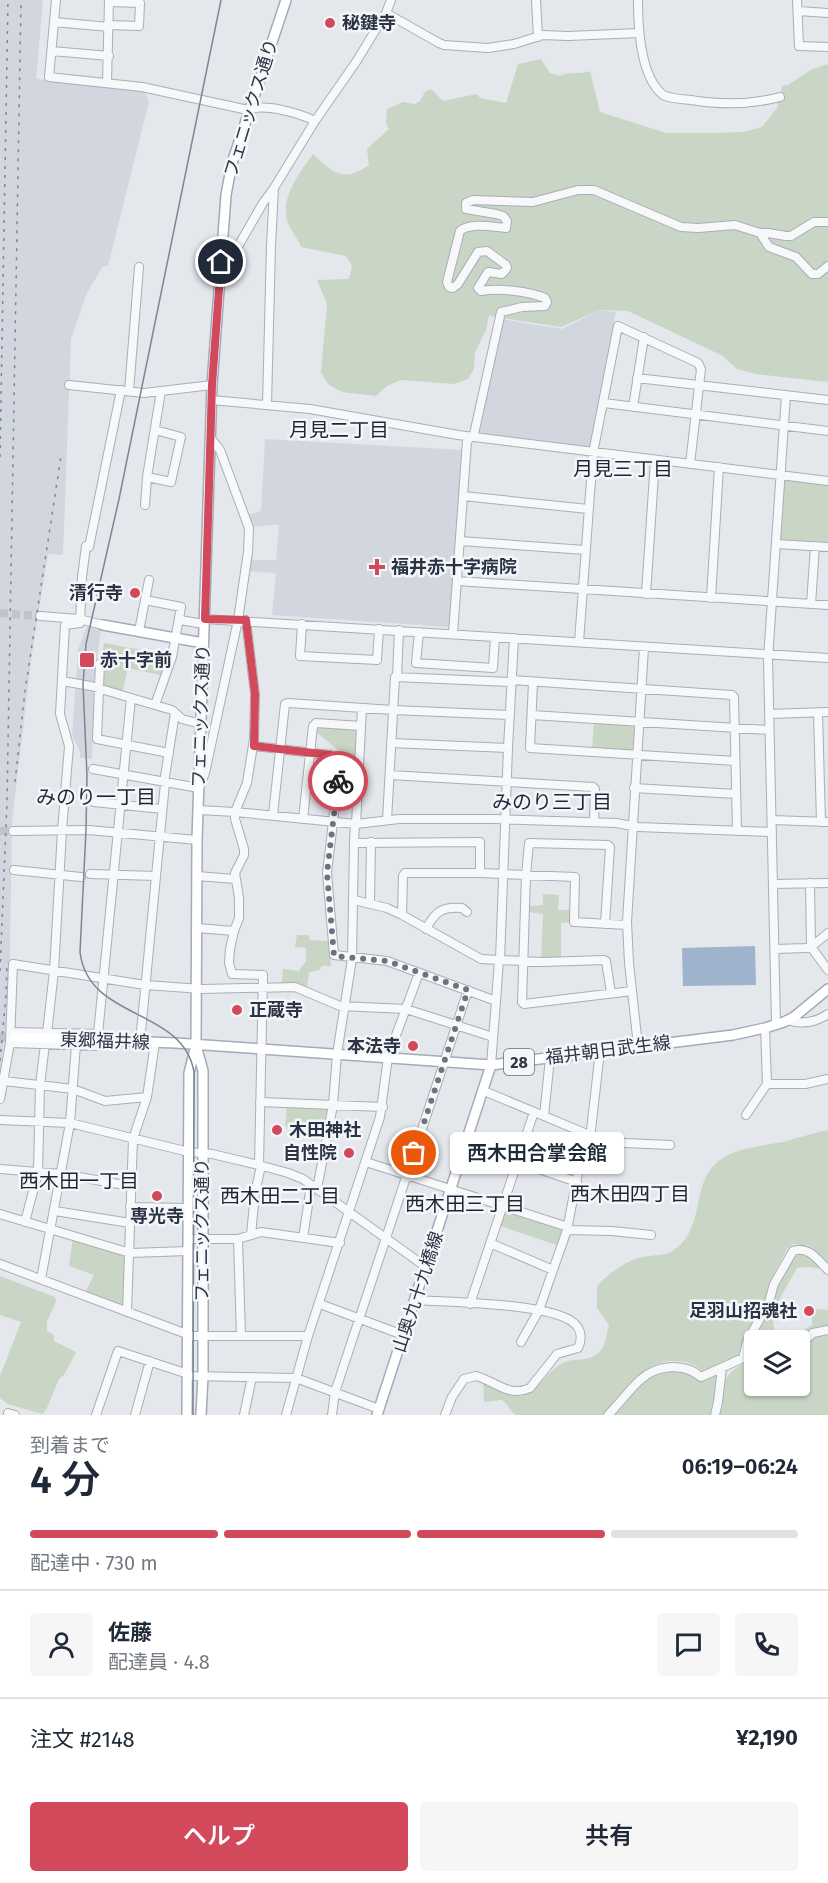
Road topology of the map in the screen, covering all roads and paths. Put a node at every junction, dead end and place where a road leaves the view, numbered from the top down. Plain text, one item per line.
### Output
1 (56, 0) edge
2 (286, 0) edge
3 (391, 0) edge
4 (536, 0) edge
5 (638, 0) edge
6 (797, 0) edge
7 (109, 1) edge
8 (798, 11) junction
9 (386, 13) junction
10 (828, 13) edge
11 (54, 22) junction
12 (109, 26) junction
13 (639, 33) junction
14 (538, 37) junction
15 (828, 47) edge
16 (52, 51) junction
17 (109, 56) junction
18 (108, 82) junction
19 (780, 97) dead end
20 (248, 110) junction
21 (315, 121) junction
22 (274, 188) junction
23 (828, 222) edge
24 (760, 233) junction
25 (828, 266) edge
26 (139, 267) dead end
27 (220, 277) junction
28 (644, 337) junction
29 (636, 378) junction
30 (69, 385) dead end
31 (212, 385) junction
32 (700, 386) junction
33 (125, 391) junction
34 (161, 391) junction
35 (786, 395) junction
36 (212, 400) junction
37 (828, 400) edge
38 (603, 403) junction
39 (267, 405) junction
40 (633, 407) junction
41 (696, 415) junction
42 (784, 426) junction
43 (155, 430) junction
44 (828, 431) edge
45 (210, 437) junction
46 (470, 437) junction
47 (593, 453) junction
48 (655, 460) junction
49 (690, 464) junction
50 (719, 467) junction
51 (781, 475) junction
52 (147, 477) junction
53 (828, 481) edge
54 (463, 496) junction
55 (145, 505) dead end
56 (588, 509) junction
57 (460, 540) junction
58 (776, 544) junction
59 (814, 546) junction
60 (828, 547) edge
61 (585, 550) junction
62 (149, 580) dead end
63 (457, 581) junction
64 (582, 589) junction
65 (646, 594) junction
66 (711, 598) junction
67 (145, 600) junction
68 (772, 602) junction
69 (811, 604) junction
70 (828, 605) edge
71 (40, 616) tunnel mouth
72 (82, 620) junction
73 (180, 620) junction
74 (242, 620) junction
75 (204, 621) junction
76 (302, 624) junction
77 (103, 625) joint
78 (379, 629) junction
79 (399, 630) junction
80 (139, 631) junction
81 (419, 632) junction
82 (453, 634) junction
83 (495, 637) junction
84 (177, 638) junction
85 (514, 638) junction
86 (579, 642) junction
87 (203, 643) junction
88 (644, 647) junction
89 (768, 654) junction
90 (828, 658) edge
91 (100, 663) dead end
92 (397, 678) junction
93 (62, 681) junction
94 (512, 681) junction
95 (533, 682) junction
96 (641, 688) junction
97 (99, 689) junction
98 (131, 698) junction
99 (155, 705) junction
100 (362, 708) junction
101 (393, 710) junction
102 (818, 712) junction
103 (828, 712) edge
104 (175, 713) junction
105 (769, 714) junction
106 (510, 715) junction
107 (532, 715) junction
108 (639, 721) junction
109 (201, 724) junction
110 (361, 726) junction
111 (734, 729) junction
112 (770, 730) junction
113 (391, 743) junction
114 (127, 745) junction
115 (254, 746) junction
116 (508, 748) junction
117 (281, 750) junction
118 (169, 753) junction
119 (310, 753) junction
120 (637, 754) junction
121 (735, 761) junction
122 (93, 770) dead end
123 (124, 775) junction
124 (390, 775) junction
125 (507, 781) junction
126 (164, 783) junction
127 (199, 788) junction
128 (634, 788) junction
129 (736, 794) junction
130 (94, 802) dead end
131 (121, 805) junction
132 (162, 808) junction
133 (198, 810) junction
134 (235, 812) junction
135 (273, 815) junction
136 (303, 819) junction
137 (505, 819) junction
138 (387, 820) junction
139 (772, 820) junction
140 (333, 822) junction
141 (594, 822) junction
142 (825, 822) edge
143 (356, 824) junction
144 (633, 826) junction
145 (13, 831) tunnel mouth
146 (62, 831) junction
147 (737, 831) junction
148 (118, 832) junction
149 (772, 832) junction
150 (159, 837) junction
151 (197, 840) junction
152 (371, 842) junction
153 (354, 843) junction
154 (14, 870) dead end
155 (480, 873) junction
156 (90, 874) dead end
157 (503, 874) junction
158 (114, 875) junction
159 (526, 875) junction
160 (60, 876) junction
161 (156, 876) junction
162 (197, 876) junction
163 (81, 877) dead end
164 (235, 879) junction
165 (810, 883) junction
166 (828, 883) edge
167 (773, 884) junction
168 (354, 900) junction
169 (370, 903) junction
170 (467, 912) dead end
171 (402, 915) junction
172 (605, 924) junction
173 (627, 925) junction
174 (197, 928) junction
175 (426, 928) junction
176 (234, 931) junction
177 (828, 933) edge
178 (811, 947) junction
179 (775, 949) junction
180 (352, 956) junction
181 (499, 960) junction
182 (523, 961) junction
183 (828, 970) edge
184 (54, 971) junction
185 (419, 972) junction
186 (104, 979) junction
187 (145, 985) junction
188 (263, 987) junction
189 (196, 988) junction
190 (828, 988) edge
191 (468, 990) junction
192 (632, 991) junction
193 (611, 993) junction
194 (496, 1000) junction
195 (344, 1007) junction
196 (406, 1009) junction
197 (828, 1014) edge
198 (787, 1020) junction
199 (818, 1020) junction
200 (828, 1023) edge
201 (776, 1024) junction
202 (456, 1025) junction
203 (765, 1028) junction
204 (47, 1033) junction
205 (98, 1034) junction
206 (12, 1037) junction
207 (494, 1037) junction
208 (108, 1041) junction
209 (140, 1042) junction
210 (155, 1043) junction
211 (45, 1044) junction
212 (76, 1045) junction
213 (196, 1045) junction
214 (638, 1046) junction
215 (261, 1049) junction
216 (600, 1051) junction
217 (337, 1054) junction
218 (388, 1057) junction
219 (550, 1058) junction
220 (444, 1063) junction
221 (491, 1065) junction
222 (828, 1079) edge
223 (4, 1081) junction
224 (767, 1084) junction
225 (40, 1085) junction
226 (73, 1089) junction
227 (484, 1091) junction
228 (147, 1097) junction
229 (0, 1099) edge
230 (260, 1102) junction
231 (333, 1105) junction
232 (383, 1107) junction
233 (534, 1112) junction
234 (746, 1115) dead end
235 (544, 1116) junction
236 (0, 1120) edge
237 (39, 1122) junction
238 (70, 1123) junction
239 (587, 1135) junction
240 (133, 1139) junction
241 (670, 1145) dead end
242 (189, 1152) junction
243 (202, 1153) junction
244 (518, 1161) junction
245 (366, 1162) junction
246 (260, 1166) junction
247 (0, 1168) edge
248 (38, 1172) junction
249 (62, 1174) junction
250 (406, 1174) junction
251 (577, 1182) junction
252 (130, 1186) junction
253 (314, 1187) junction
254 (451, 1189) junction
255 (503, 1205) junction
256 (130, 1207) junction
257 (188, 1208) junction
258 (55, 1211) junction
259 (350, 1213) junction
260 (0, 1214) edge
261 (25, 1222) junction
262 (130, 1223) junction
263 (568, 1229) junction
264 (51, 1230) junction
265 (251, 1235) junction
266 (651, 1235) dead end
267 (202, 1238) junction
268 (303, 1238) junction
269 (385, 1238) junction
270 (188, 1239) junction
271 (238, 1239) junction
272 (340, 1243) junction
273 (490, 1243) junction
274 (188, 1251) junction
275 (130, 1253) junction
276 (0, 1263) edge
277 (426, 1267) junction
278 (553, 1270) junction
279 (828, 1270) edge
280 (41, 1279) junction
281 (415, 1300) junction
282 (320, 1304) junction
283 (470, 1304) junction
284 (539, 1310) junction
285 (127, 1312) junction
286 (359, 1318) junction
287 (828, 1330) edge
288 (188, 1335) junction
289 (403, 1335) junction
290 (202, 1336) junction
291 (241, 1336) junction
292 (308, 1336) junction
293 (810, 1336) edge
294 (521, 1342) dead end
295 (743, 1358) joint
296 (150, 1361) junction
297 (722, 1368) junction
298 (188, 1375) junction
299 (203, 1376) junction
300 (252, 1377) junction
301 (296, 1378) junction
302 (335, 1392) junction
303 (378, 1412) edge
304 (9, 1415) edge
305 (15, 1415) edge
306 (96, 1415) edge
307 (135, 1415) edge
308 (187, 1415) edge
309 (201, 1415) edge
310 (244, 1415) edge
311 (286, 1415) edge
312 (332, 1415) edge
313 (445, 1415) edge
314 (608, 1415) edge
315 (715, 1415) edge

1 - 11 street
2 - 20 main road, フェニックス通り
3 - 9 street
4 - 14 street
5 - 13 street
6 - 8 street
7 - 12 street
7 - 12 street
8 - 10 street
8 - 15 street
9 - 14 street
9 - 21 street
11 - 12 street
11 - 16 street
12 - 17 street
13 - 14 street
13 - 19 street
16 - 17 street
16 - 18 street
17 - 18 street
18 - 20 street
20 - 21 street
20 - 27 main road, フェニックス通り
21 - 22 street
22 - 27 street
22 - 39 street
23 - 24 street
24 - 25 street
24 - 46 street
26 - 33 street
27 - 31 main road, フェニックス通り
28 - 29 street
28 - 32 street
28 - 38 street
29 - 32 street
29 - 40 street
30 - 33 street
31 - 34 street
31 - 36 main road, フェニックス通り
32 - 35 street
32 - 41 street
33 - 34 street
33 - 72 street
34 - 43 street
35 - 37 street
35 - 42 street
36 - 39 street
36 - 45 main road, フェニックス通り
38 - 40 street
38 - 47 street
39 - 46 street
40 - 41 street
41 - 42 street
41 - 49 street
42 - 44 street
42 - 51 street
43 - 52 street
43 - 52 street
45 - 74 street
45 - 75 main road, フェニックス通り
46 - 47 street
46 - 54 street
47 - 48 street
47 - 56 street
48 - 49 street
48 - 65 street
49 - 50 street
50 - 51 street
50 - 66 street
51 - 53 street
51 - 58 street
52 - 55 street
54 - 56 street
54 - 57 street
56 - 61 street
57 - 61 street
57 - 63 street
58 - 59 street
58 - 68 street
59 - 60 street
59 - 69 street
61 - 64 street
62 - 67 street
63 - 64 street
63 - 82 street
64 - 65 street
64 - 86 street
65 - 66 street
66 - 68 street
67 - 73 street
67 - 80 street
68 - 69 street
68 - 89 street
69 - 70 street
71 - 72 street
72 - 77 street
72 - 93 street
73 - 75 street
73 - 84 street
74 - 75 street
74 - 76 street
74 - 115 street
74 - 127 street
75 - 87 main road, フェニックス通り
76 - 78 street
76 - 78 street
77 - 80 main road
78 - 79 street
79 - 81 street
79 - 92 street
80 - 84 main road
81 - 82 street
81 - 83 street
82 - 83 street
83 - 85 street
84 - 87 main road
84 - 99 street
85 - 86 street
85 - 94 street
86 - 88 street
87 - 109 main road, フェニックス通り
88 - 89 street
88 - 96 street
89 - 90 street
89 - 105 street
91 - 97 street
92 - 94 street
92 - 101 street
93 - 97 street
93 - 146 street
94 - 95 street
94 - 106 street
95 - 96 street
95 - 107 street
96 - 108 street
96 - 111 street
97 - 98 street
97 - 114 street
98 - 99 street
98 - 114 street
99 - 104 street
100 - 101 street
100 - 110 street
100 - 117 street
101 - 106 street
101 - 113 street
102 - 103 street
102 - 105 street
102 - 142 street
104 - 109 street
104 - 118 street
105 - 112 street
106 - 116 street
107 - 108 street
107 - 120 street
108 - 111 street
108 - 120 street
109 - 127 main road, フェニックス通り
110 - 119 street
110 - 143 street
111 - 112 street
111 - 121 street
112 - 139 street
113 - 116 street
113 - 124 street
114 - 118 street
114 - 123 street
115 - 117 street
115 - 134 street
116 - 125 street
117 - 119 street
117 - 135 street
118 - 126 street
119 - 136 street
119 - 140 street
120 - 121 street
120 - 128 street
121 - 129 street
122 - 123 street
123 - 126 street
123 - 131 street
124 - 125 street
124 - 138 street
125 - 137 street
125 - 141 street
126 - 127 street
126 - 132 street
127 - 133 main road, フェニックス通り
128 - 129 street
128 - 144 street
129 - 147 street
130 - 131 street
131 - 132 street
131 - 148 street
132 - 150 street
133 - 134 street
133 - 151 main road, フェニックス通り
134 - 135 street
134 - 164 street
135 - 136 street
136 - 140 street
137 - 138 street
137 - 141 street
137 - 157 street
138 - 143 street
139 - 142 street
139 - 149 street
140 - 143 street
140 - 180 street
141 - 144 street
143 - 153 street
144 - 147 street
144 - 173 street
145 - 146 street
146 - 148 street
146 - 160 street
147 - 149 street
148 - 150 street
148 - 158 street
149 - 167 street
150 - 151 street
150 - 161 street
151 - 162 main road, フェニックス通り
152 - 153 street
152 - 155 street
152 - 169 street
153 - 168 street
154 - 160 street
155 - 157 street
155 - 171 street
156 - 158 street
157 - 159 street
157 - 181 street
158 - 161 street
158 - 186 street
159 - 172 street
159 - 172 street
159 - 182 street
160 - 163 street
160 - 184 street
161 - 187 street
162 - 164 street
162 - 174 main road, フェニックス通り
164 - 176 street
165 - 166 street
165 - 167 street
165 - 178 street
167 - 179 street
168 - 169 street
168 - 180 street
169 - 171 street
170 - 175 street
171 - 175 street
172 - 173 street
173 - 192 street
174 - 176 street
174 - 189 main road, フェニックス通り
175 - 181 street
176 - 188 street
177 - 178 street
178 - 179 street
178 - 183 street
179 - 201 street
180 - 185 street
180 - 195 street
181 - 182 street
181 - 194 street
182 - 193 street
182 - 193 street
184 - 186 street
184 - 204 street
184 - 206 street
185 - 191 street
185 - 196 street
186 - 187 street
186 - 205 street
187 - 189 street
187 - 209 street
188 - 189 street
188 - 195 street
188 - 215 street
189 - 213 main road, フェニックス通り
190 - 198 main road, 福井朝日武生線 / 28
191 - 194 street
191 - 202 street
192 - 193 street
192 - 214 street
194 - 207 street
195 - 196 street
195 - 217 street
196 - 202 street
196 - 218 street
197 - 199 street
198 - 199 street
198 - 201 main road, 福井朝日武生線 / 28
199 - 200 street
201 - 203 main road, 福井朝日武生線 / 28
202 - 207 street
202 - 220 street
203 - 214 main road, 福井朝日武生線 / 28
203 - 224 street
204 - 205 street
204 - 206 street
205 - 208 street
206 - 208 main road, 東郷福井線
206 - 211 street
206 - 223 street
207 - 221 street
208 - 209 main road, 東郷福井線
208 - 212 street
209 - 210 main road, 東郷福井線
210 - 213 main road, 東郷福井線
210 - 228 street
211 - 212 street
211 - 225 street
212 - 226 street
213 - 215 main road, 福井朝日武生線 / 28
213 - 242 main road, フェニックス通り
213 - 243 main road, フェニックス通り
214 - 216 main road, 福井朝日武生線 / 28
215 - 217 main road, 福井朝日武生線 / 28
215 - 230 street
216 - 219 main road, 福井朝日武生線 / 28
216 - 239 street
217 - 218 main road, 福井朝日武生線 / 28
217 - 231 street
218 - 220 main road, 福井朝日武生線 / 28
218 - 232 street
219 - 221 main road, 福井朝日武生線 / 28
219 - 235 street
220 - 221 main road, 福井朝日武生線 / 28
220 - 250 street
221 - 227 main road, 山奥九十九橋線
222 - 224 street
223 - 225 street
223 - 229 street
224 - 234 street
225 - 226 street
225 - 237 street
226 - 228 street
226 - 238 street
227 - 233 street
227 - 254 main road, 山奥九十九橋線
228 - 240 street
230 - 231 street
230 - 246 street
231 - 232 street
231 - 253 street
232 - 245 street
233 - 235 street
233 - 244 street
235 - 239 street
236 - 237 street
237 - 238 street
237 - 248 street
238 - 240 street
238 - 249 street
239 - 241 street
239 - 251 street
240 - 242 street
240 - 252 street
242 - 243 street
242 - 257 main road, フェニックス通り
243 - 246 street
243 - 267 main road, フェニックス通り
244 - 251 street
244 - 255 street
245 - 250 street
245 - 259 street
246 - 253 street
246 - 265 street
247 - 248 street
248 - 249 street
248 - 261 street
249 - 252 street
249 - 258 street
250 - 254 street
250 - 269 street
251 - 263 street
252 - 256 street
253 - 259 street
253 - 268 street
254 - 255 street
254 - 277 main road, 山奥九十九橋線
255 - 263 street
255 - 273 street
256 - 257 street
256 - 262 street
257 - 270 main road, フェニックス通り
258 - 262 street
258 - 264 street
259 - 269 street
259 - 272 street
260 - 261 street
261 - 264 street
262 - 275 street
263 - 266 street
263 - 278 street
264 - 275 street
264 - 280 street
265 - 268 street
265 - 271 street
267 - 270 street
267 - 271 street
267 - 290 main road, フェニックス通り
268 - 272 street
269 - 277 street
269 - 286 street
270 - 274 main road, フェニックス通り
271 - 291 street
272 - 282 street
273 - 278 street
273 - 283 street
274 - 275 street
274 - 288 main road, フェニックス通り
275 - 285 street
276 - 280 street
277 - 281 main road, 山奥九十九橋線
278 - 284 street
279 - 295 street
280 - 285 street
281 - 283 street
281 - 289 main road, 山奥九十九橋線
282 - 286 street
282 - 292 street
283 - 284 street
284 - 294 street
284 - 313 street
285 - 288 street
286 - 289 street
286 - 302 street
287 - 293 street
288 - 290 street
288 - 298 main road, フェニックス通り
289 - 303 main road, 山奥九十九橋線
290 - 291 street
290 - 299 main road, フェニックス通り
291 - 292 street
292 - 301 street
295 - 297 street
296 - 298 street
296 - 306 street
296 - 307 street
297 - 314 street
297 - 315 street
298 - 299 street
298 - 308 main road, フェニックス通り
299 - 300 street
299 - 309 main road, フェニックス通り
300 - 301 street
300 - 310 street
301 - 302 street
301 - 311 street
302 - 303 street
302 - 312 street
304 - 305 street

